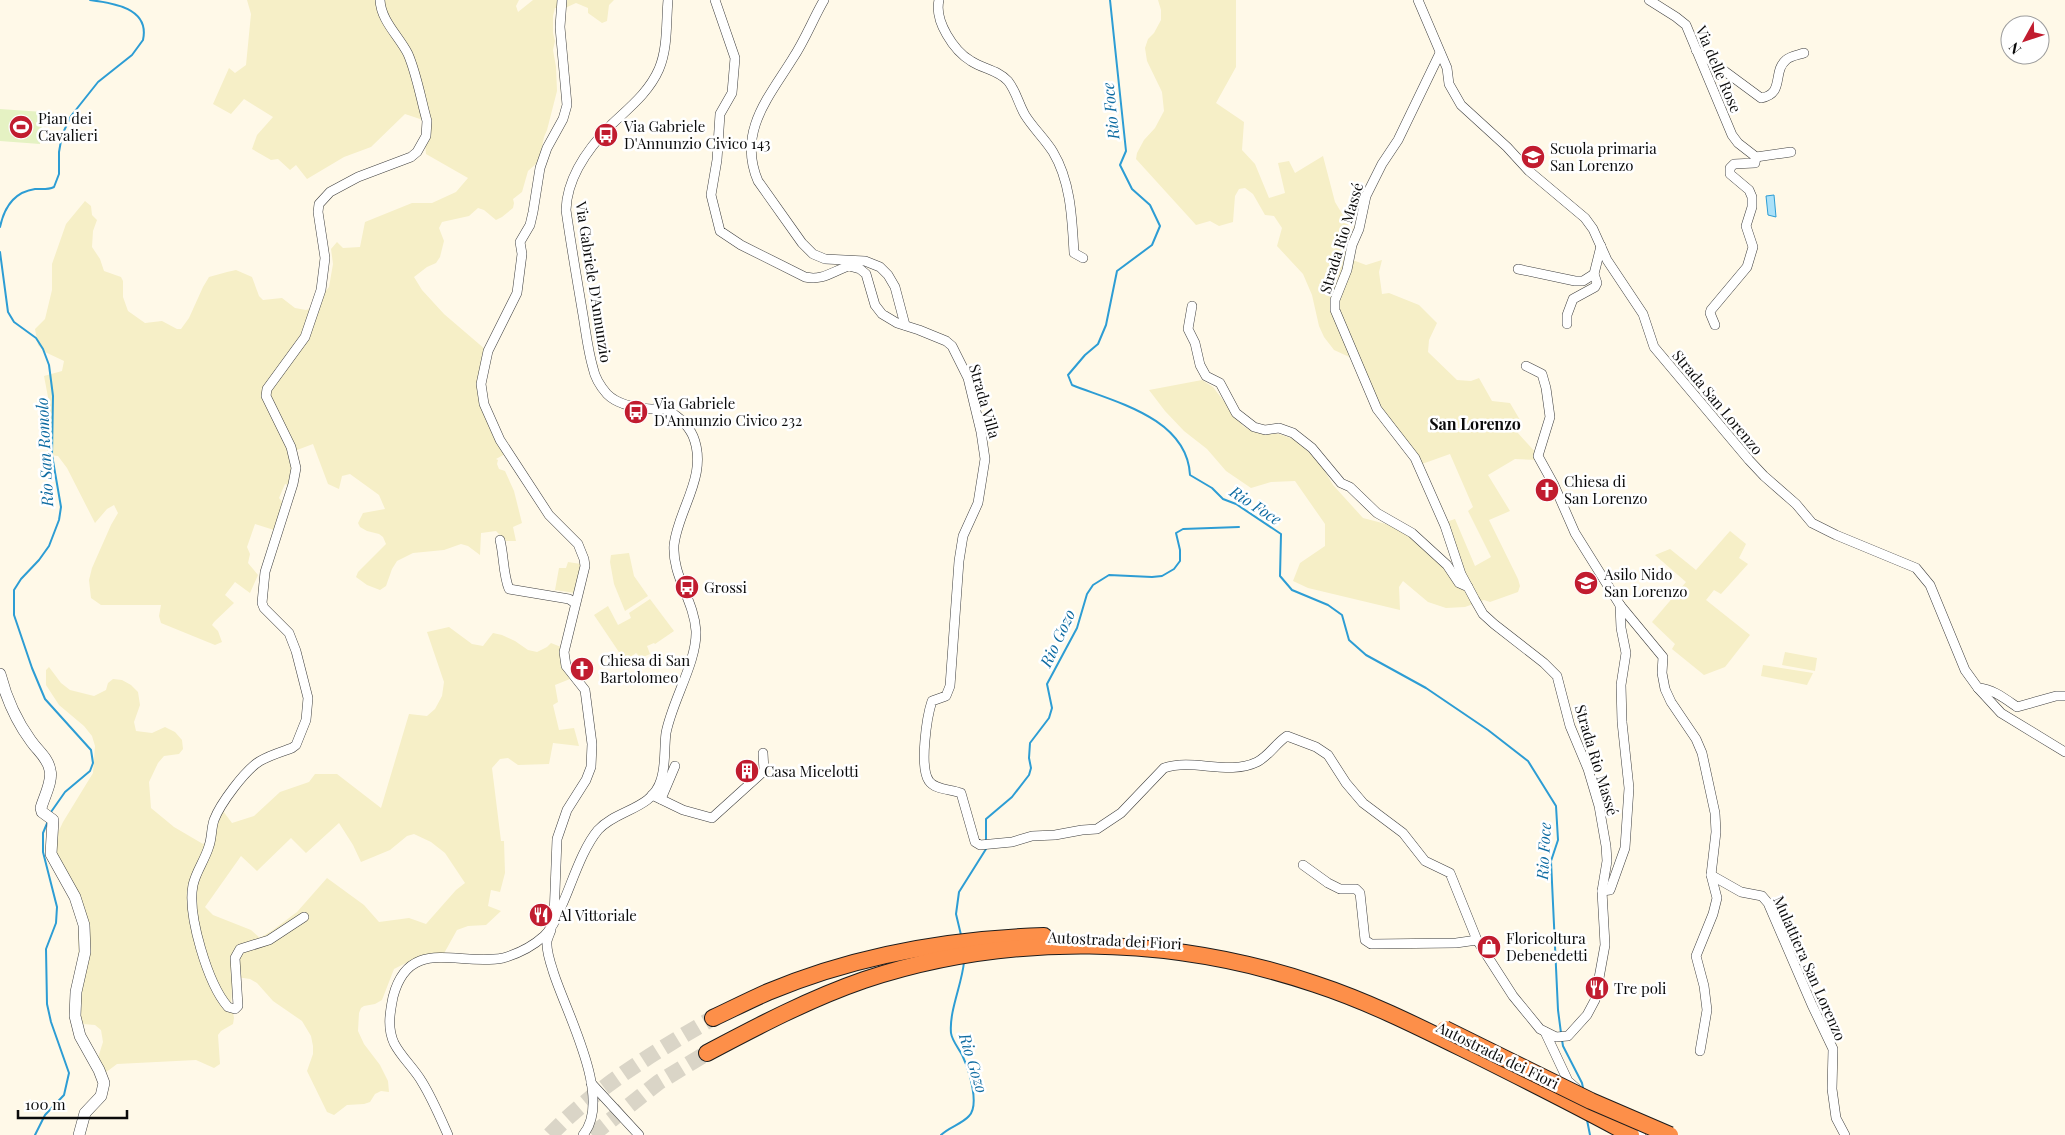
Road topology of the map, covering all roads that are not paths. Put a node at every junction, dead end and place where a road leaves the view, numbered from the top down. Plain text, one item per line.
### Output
1 (380, 0) edge
2 (562, 0) edge
3 (668, 0) edge
4 (714, 0) edge
5 (824, 0) edge
6 (938, 0) edge
7 (1418, 0) edge
8 (1649, 0) edge
9 (1696, 49) junction
10 (1440, 53) junction
11 (1804, 53) dead end
12 (1791, 152) dead end
13 (1756, 157) junction
14 (1601, 246) junction
15 (1082, 258) dead end
16 (852, 264) junction
17 (1518, 269) dead end
18 (1594, 274) junction
19 (1192, 306) dead end
20 (1567, 324) dead end
21 (905, 325) junction
22 (1715, 325) dead end
23 (1526, 366) dead end
24 (500, 540) dead end
25 (1468, 587) junction
26 (576, 603) junction
27 (1620, 605) junction
28 (0, 674) edge
29 (1978, 688) junction
30 (2065, 696) edge
31 (2065, 752) edge
32 (763, 753) dead end
33 (675, 766) dead end
34 (656, 797) junction
35 (991, 844) joint
36 (1303, 865) dead end
37 (1712, 876) junction
38 (1602, 891) junction
39 (304, 917) dead end
40 (554, 924) junction
41 (1477, 940) junction
42 (1150, 944) junction
43 (713, 1018) tunnel mouth
44 (1546, 1032) junction
45 (1444, 1034) junction
46 (1700, 1051) dead end
47 (707, 1052) tunnel mouth
48 (591, 1082) junction
49 (79, 1135) edge
50 (448, 1135) edge
51 (583, 1135) edge
52 (639, 1135) edge
53 (1631, 1135) edge
54 (1641, 1135) edge
55 (1670, 1135) edge
56 (1845, 1135) edge

1 - 39 street
2 - 26 street
3 - 34 street, Via Gabriele D'Annunzio
4 - 16 street
5 - 16 street
6 - 15 street
7 - 10 street, Strada San Lorenzo
8 - 9 street, Via delle Rose
9 - 11 street
9 - 13 street, Via delle Rose
10 - 14 street, Strada San Lorenzo
10 - 25 street, Strada Rio Massé
12 - 13 street
13 - 22 street
14 - 18 street
14 - 29 street, Strada San Lorenzo
16 - 21 street, Strada Villa
16 - 21 street
17 - 18 street
18 - 20 street
19 - 25 street
21 - 35 street, Strada Villa
23 - 27 street
24 - 26 street
25 - 38 street, Strada Rio Massé
26 - 40 street
27 - 37 street
27 - 38 street
28 - 49 street
29 - 30 street
29 - 31 street, Strada San Lorenzo
32 - 34 street
33 - 34 street
34 - 40 street
35 - 41 street, Strada Rio Massé
36 - 41 street
37 - 46 street
37 - 56 street, Mulattiera San Lorenzo
38 - 44 street, Strada Rio Massé
40 - 48 street
40 - 50 street
41 - 44 street, Strada Rio Massé
42 - 43 highway, Autostrada dei Fiori
42 - 45 highway, Autostrada dei Fiori
42 - 47 highway, Autostrada dei Fiori
44 - 54 street
45 - 53 highway, Autostrada dei Fiori
45 - 55 highway, Autostrada dei Fiori, bridge
48 - 51 street
48 - 52 street

